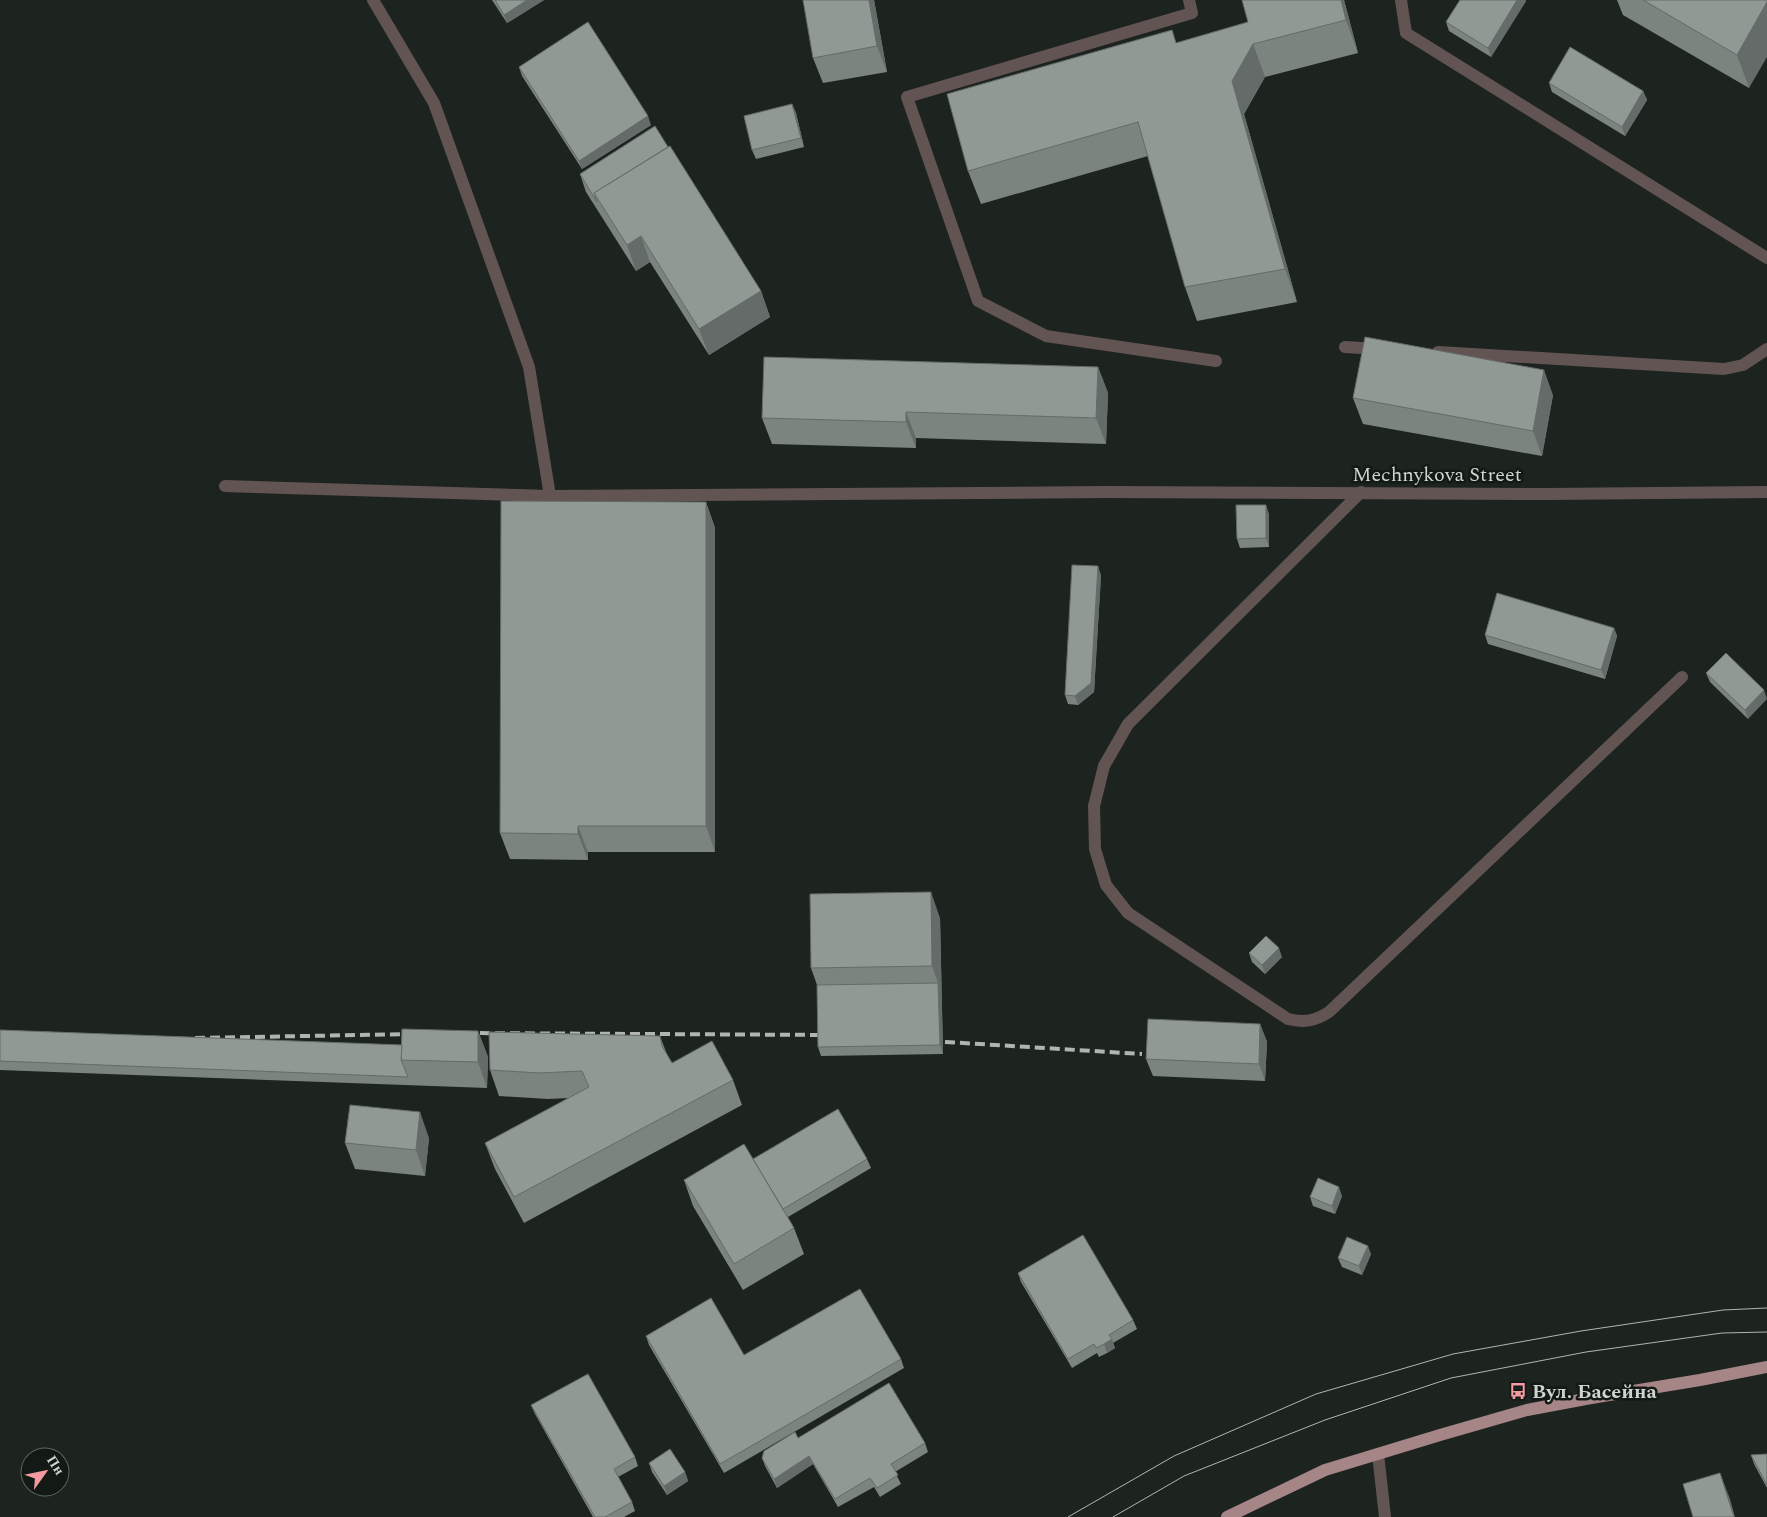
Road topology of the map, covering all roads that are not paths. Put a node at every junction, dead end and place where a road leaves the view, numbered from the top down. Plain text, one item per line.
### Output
1 (373, 0) edge
2 (1189, 0) edge
3 (1401, 0) edge
4 (1767, 258) edge
5 (1345, 346) dead end
6 (1767, 349) edge
7 (1394, 350) edge
8 (1424, 351) edge
9 (1216, 361) dead end
10 (225, 486) dead end
11 (1361, 492) junction
12 (1767, 492) edge
13 (550, 496) junction
14 (1682, 677) dead end
15 (1767, 1367) edge
16 (1378, 1454) junction
17 (1227, 1517) edge
18 (1385, 1517) edge

1 - 13 street
2 - 9 street
3 - 4 street
5 - 7 street
6 - 8 street
10 - 13 street, Mechnykova Street
11 - 12 street, Mechnykova Street
11 - 13 street, Mechnykova Street
11 - 14 street
15 - 16 main road
16 - 17 main road
16 - 18 street

